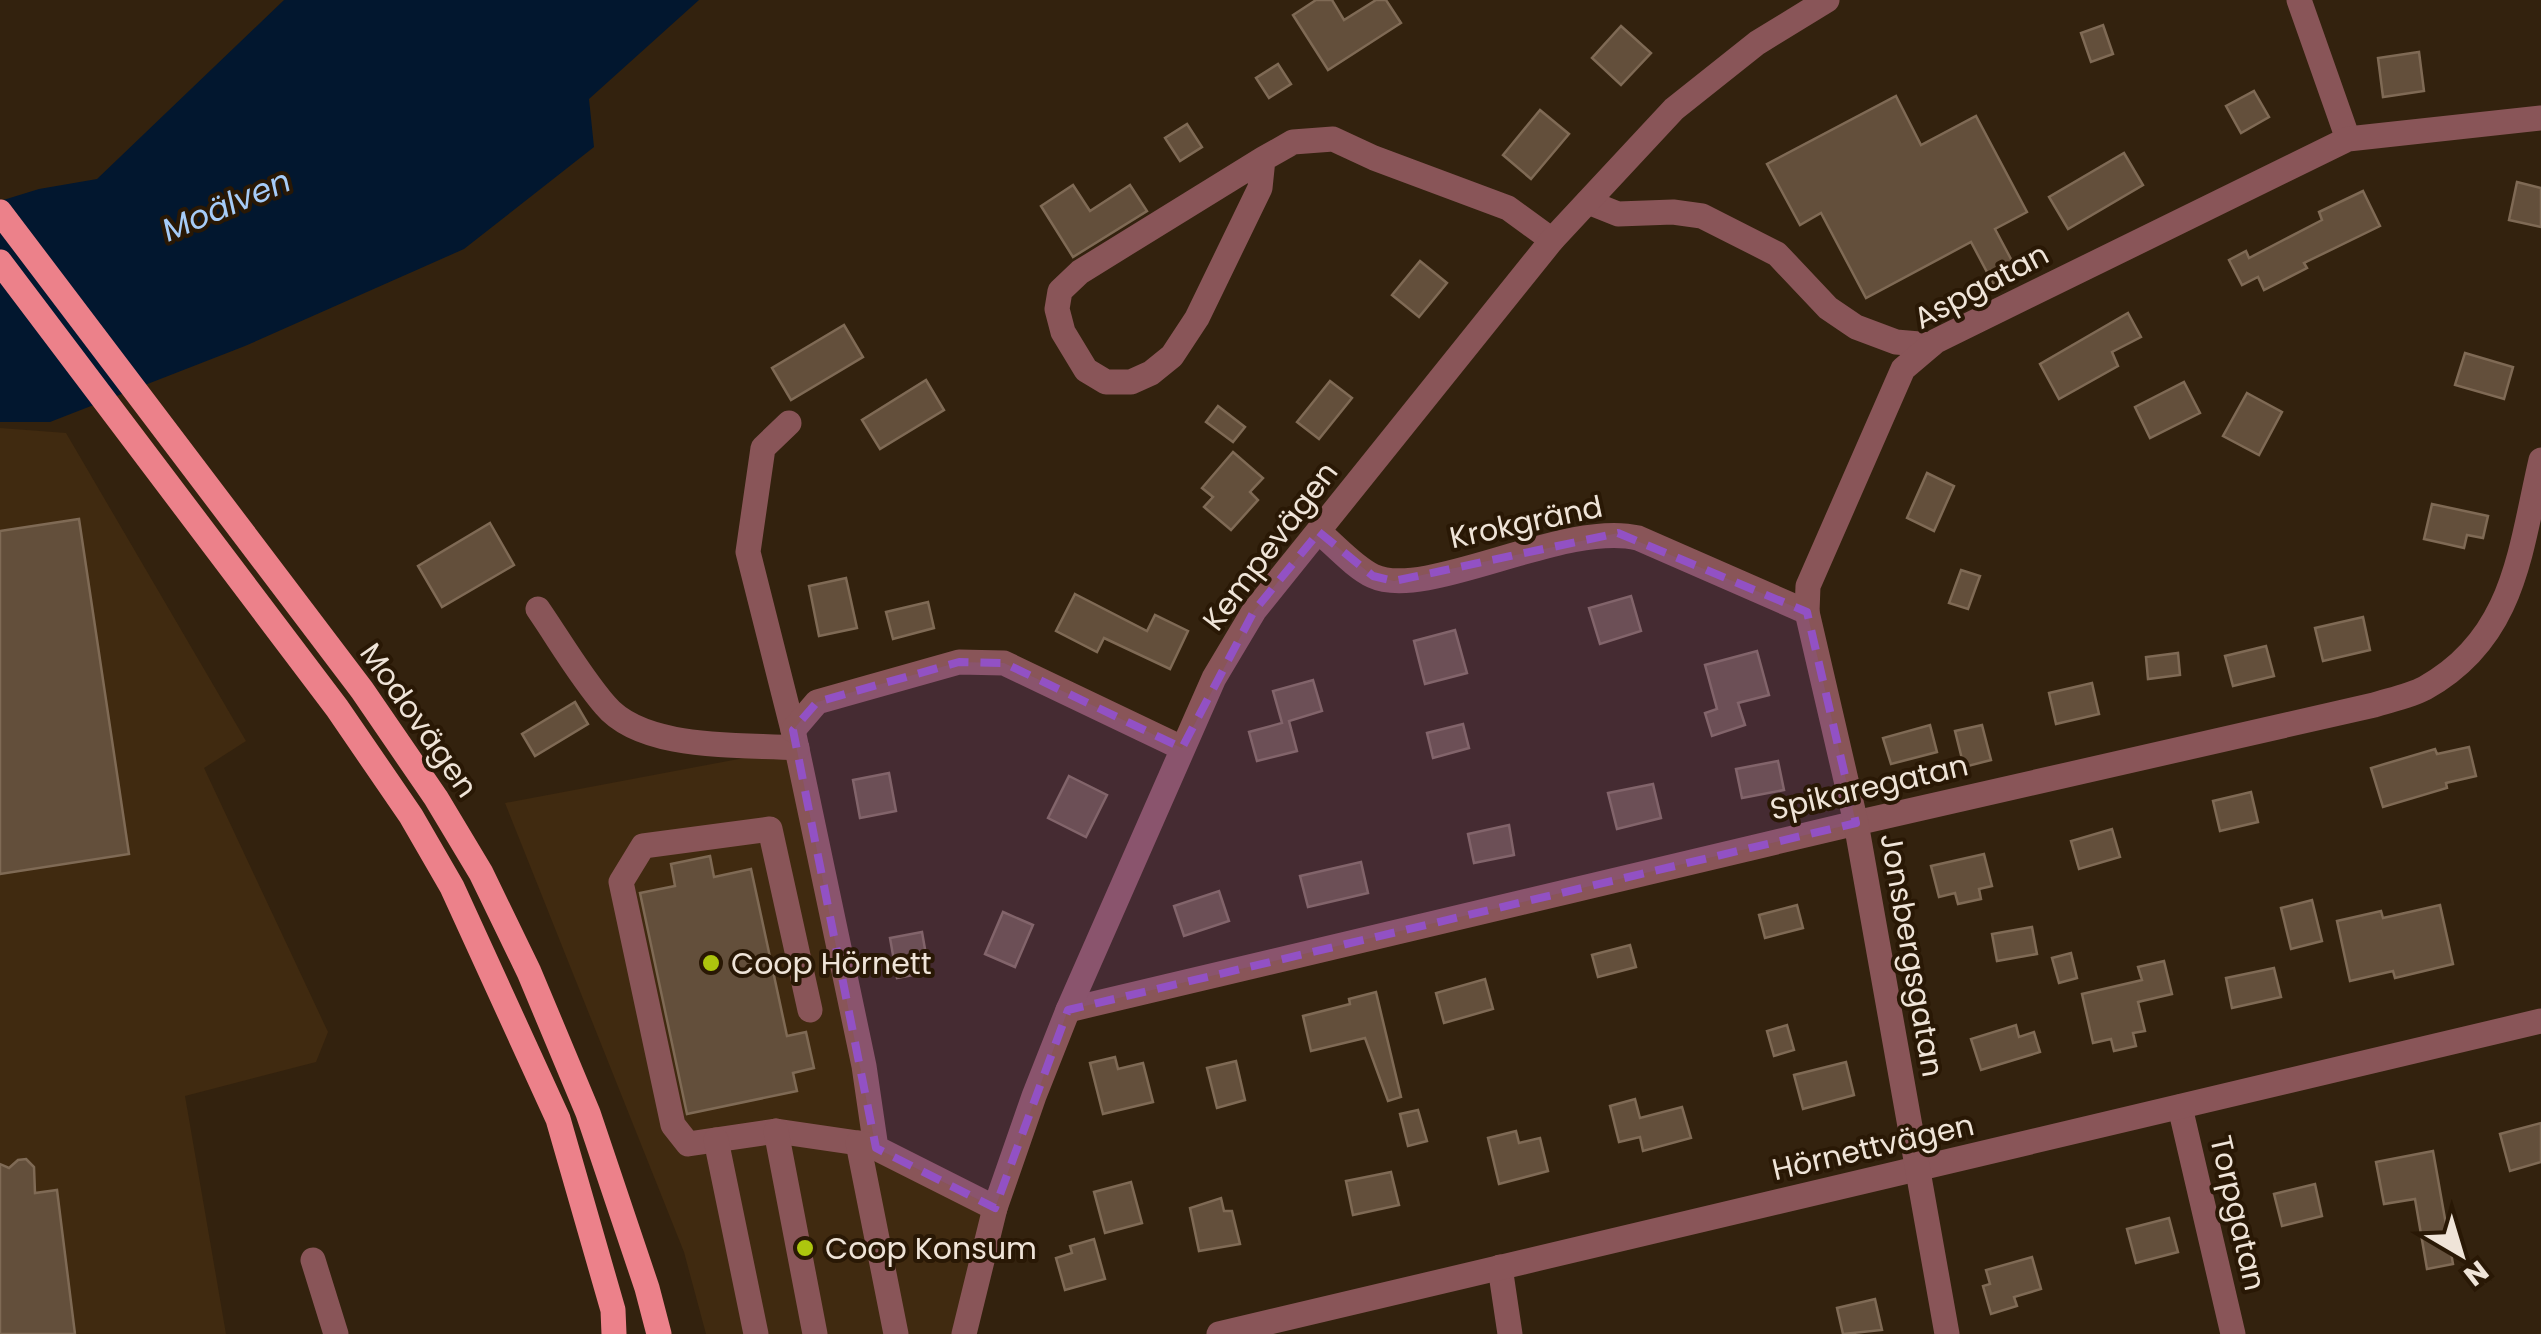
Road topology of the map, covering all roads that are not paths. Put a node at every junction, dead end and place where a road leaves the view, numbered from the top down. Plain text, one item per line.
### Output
1 (1827, 0) edge
2 (2300, 0) edge
3 (2541, 118) edge
4 (2348, 138) junction
5 (1263, 159) junction
6 (1588, 202) junction
7 (0, 212) edge
8 (1552, 240) junction
9 (0, 262) edge
10 (1931, 345) junction
11 (789, 423) dead end
12 (2541, 460) edge
13 (1319, 532) junction
14 (538, 609) dead end
15 (1807, 612) junction
16 (795, 739) junction
17 (1182, 748) junction
18 (1856, 822) junction
19 (810, 1010) dead end
20 (1068, 1010) junction
21 (2541, 1022) edge
22 (2180, 1107) junction
23 (776, 1131) junction
24 (716, 1140) junction
25 (867, 1146) junction
26 (1916, 1171) junction
27 (995, 1208) junction
28 (313, 1260) dead end
29 (1500, 1268) junction
30 (336, 1334) edge
31 (614, 1334) edge
32 (659, 1334) edge
33 (756, 1334) edge
34 (815, 1334) edge
35 (896, 1334) edge
36 (964, 1334) edge
37 (1219, 1334) edge
38 (1510, 1334) edge
39 (1947, 1334) edge
40 (2233, 1334) edge

1 - 6 street, Kempevägen
2 - 4 street
3 - 4 street, Aspgatan
4 - 10 street, Aspgatan
5 - 5 street
5 - 8 street
6 - 8 street, Kempevägen
6 - 10 street
7 - 32 main road, Modovägen
8 - 13 street, Kempevägen
9 - 31 main road, Modovägen
10 - 15 street, Aspgatan
11 - 16 street
12 - 18 street, Spikaregatan
13 - 15 street, Krokgränd
13 - 17 street, Kempevägen
14 - 16 street
15 - 18 street, Aspgatan
16 - 17 street
16 - 25 street
17 - 20 street, Kempevägen
18 - 20 street, Spikaregatan
18 - 26 street, Jonsbergsgatan
19 - 24 street
20 - 27 street, Kempevägen
21 - 22 street, Hörnettvägen
22 - 26 street, Hörnettvägen
22 - 40 street, Torpgatan
23 - 24 street
23 - 25 street
23 - 34 street
24 - 33 street
25 - 27 street
25 - 35 street
26 - 29 street, Hörnettvägen
26 - 39 street, Jonsbergsgatan
27 - 36 street, Kempevägen
28 - 30 street
29 - 37 street, Hörnettvägen
29 - 38 street

